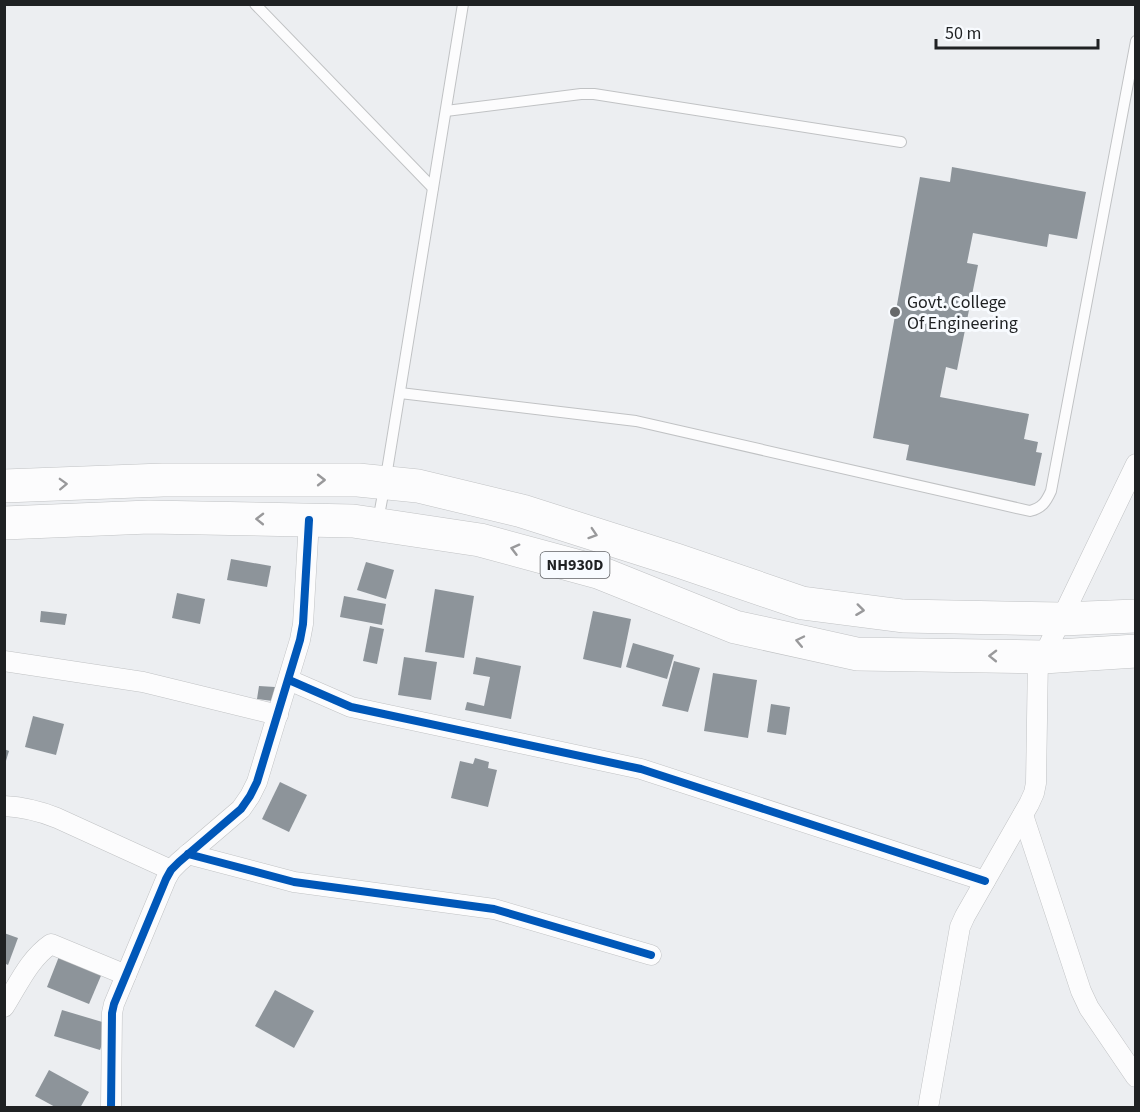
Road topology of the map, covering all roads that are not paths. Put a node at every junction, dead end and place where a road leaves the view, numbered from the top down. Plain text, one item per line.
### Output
1 (255, 4) edge
2 (463, 4) edge
3 (1136, 41) edge
4 (446, 111) junction
5 (901, 142) dead end
6 (433, 188) junction
7 (400, 393) junction
8 (1136, 464) edge
9 (385, 483) junction
10 (4, 486) edge
11 (309, 520) junction
12 (4, 523) edge
13 (377, 525) junction
14 (1136, 616) edge
15 (1061, 619) junction
16 (1136, 651) edge
17 (1040, 657) junction
18 (4, 661) edge
19 (288, 680) junction
20 (278, 715) junction
21 (4, 806) edge
22 (1023, 815) junction
23 (188, 854) junction
24 (171, 870) junction
25 (985, 881) junction
26 (651, 955) dead end
27 (126, 975) junction
28 (4, 1007) edge
29 (1136, 1077) edge
30 (111, 1107) edge
31 (928, 1107) edge

1 - 6 lane
2 - 4 lane
3 - 7 lane
4 - 5 lane
4 - 6 lane
6 - 7 lane
7 - 9 lane
8 - 15 street
10 -> 9 highway, NH930D
9 - 13 lane
9 -> 15 highway, NH930D
11 -> 12 highway, NH930D
11 - 13 highway, NH930D
11 - 19 street
17 -> 13 highway, NH930D
14 - 15 highway, NH930D
15 - 17 street
16 - 17 highway, NH930D
17 - 22 street
18 - 20 street
19 - 20 street
19 - 25 street
20 - 23 street
21 - 24 street
22 - 25 street
22 - 29 street
23 - 24 street
23 - 26 street
24 - 27 street
25 - 31 street
27 - 28 street
27 - 30 street

